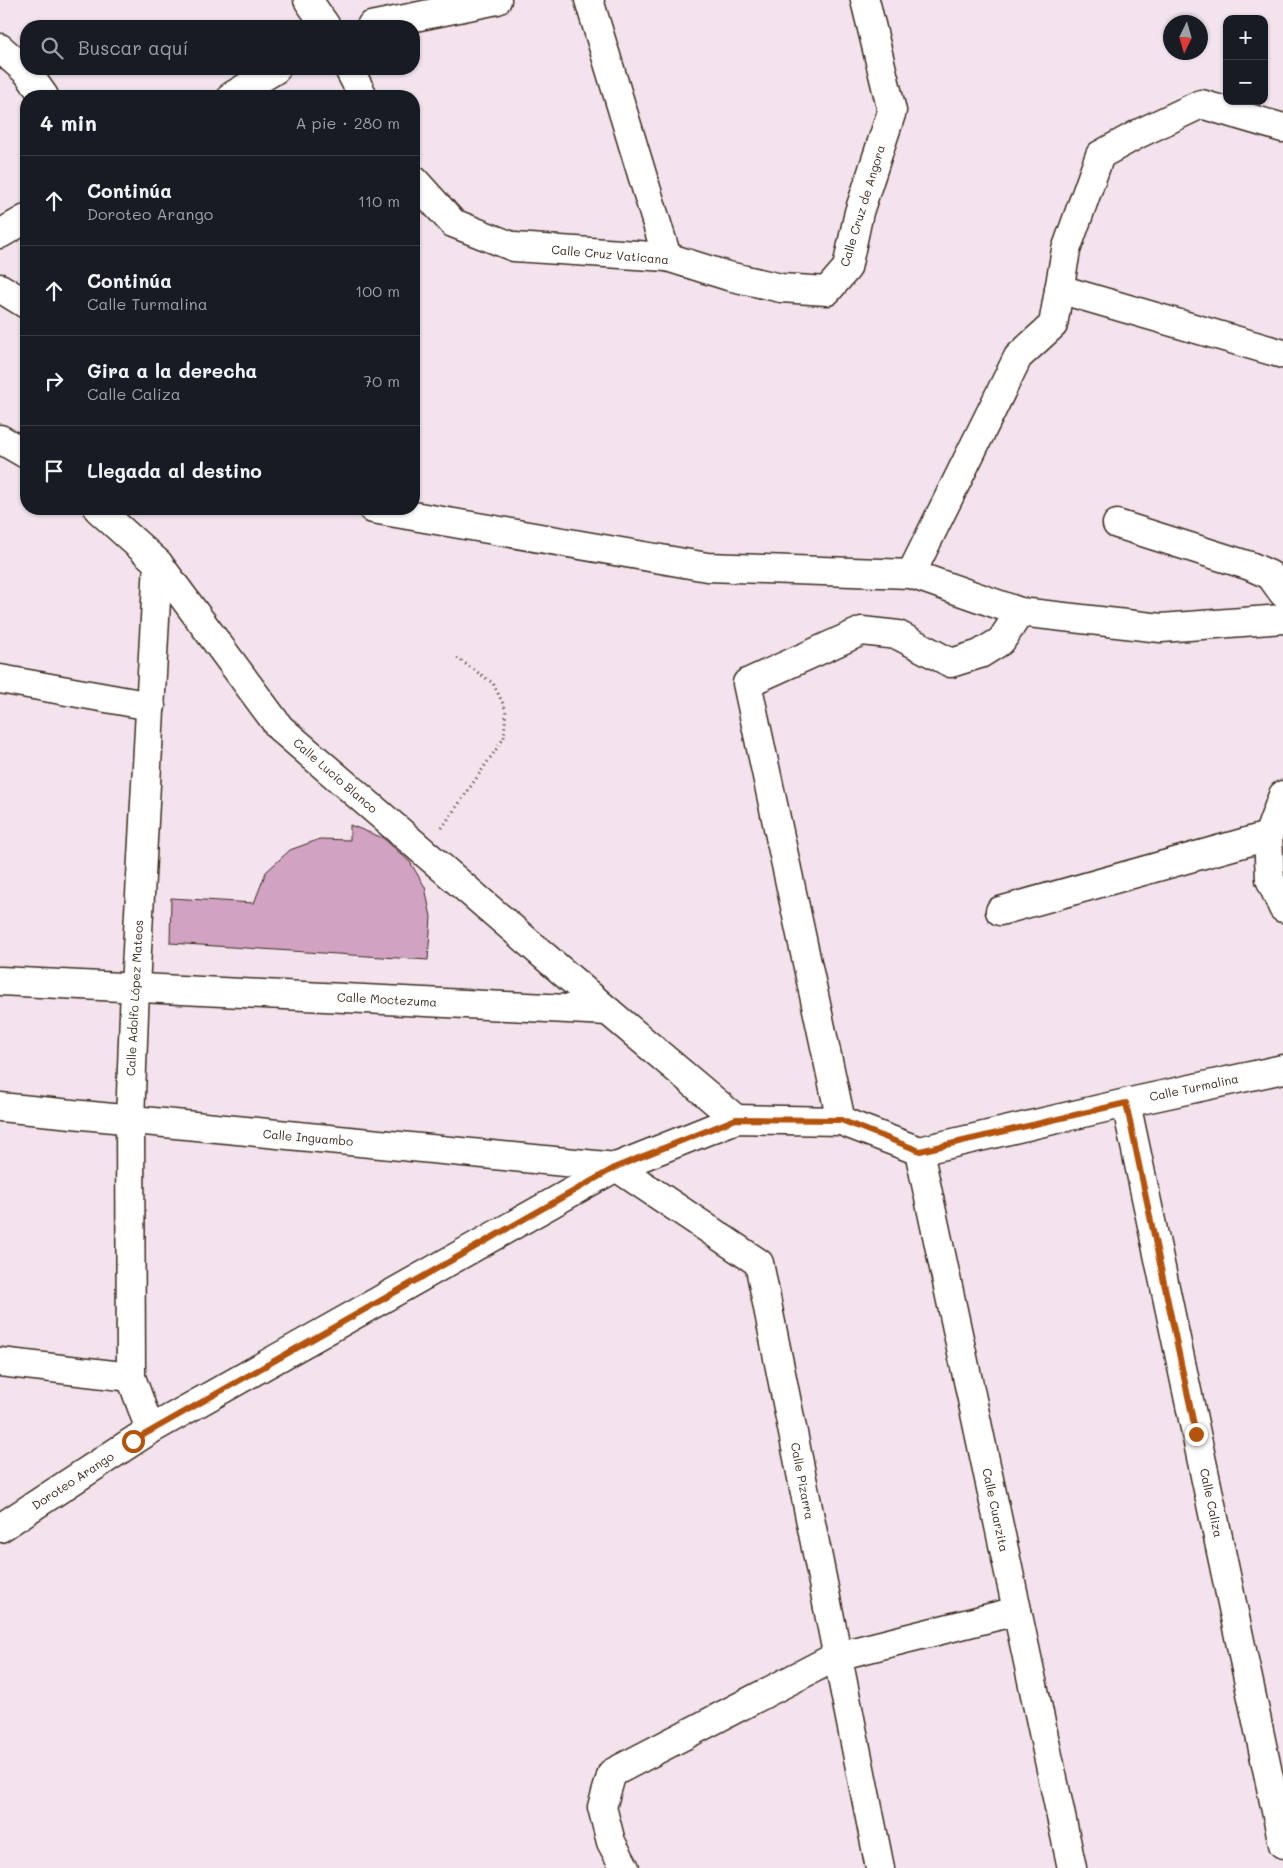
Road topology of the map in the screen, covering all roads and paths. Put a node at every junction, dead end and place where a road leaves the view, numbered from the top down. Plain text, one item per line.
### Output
1 (308, 0) edge
2 (497, 0) edge
3 (590, 0) edge
4 (865, 0) edge
5 (322, 20) edge
6 (401, 20) edge
7 (0, 48) edge
8 (20, 66) edge
9 (29, 75) edge
10 (266, 75) edge
11 (352, 75) edge
12 (40, 90) edge
13 (242, 90) edge
14 (360, 90) edge
15 (1283, 128) edge
16 (420, 187) edge
17 (20, 222) edge
18 (0, 234) edge
19 (667, 257) junction
20 (0, 288) edge
21 (1058, 289) junction
22 (827, 291) joint
23 (20, 300) edge
24 (1283, 354) edge
25 (0, 439) edge
26 (20, 451) edge
27 (105, 515) edge
28 (408, 515) edge
29 (1116, 524) dead end
30 (158, 563) junction
31 (911, 574) junction
32 (1283, 593) edge
33 (1020, 612) junction
34 (1282, 613) edge
35 (454, 656) dead end
36 (0, 679) edge
37 (151, 706) junction
38 (1283, 795) edge
39 (1268, 836) junction
40 (424, 853) junction
41 (1283, 908) edge
42 (1000, 911) dead end
43 (0, 981) edge
44 (135, 987) junction
45 (608, 1011) junction
46 (1283, 1069) edge
47 (1126, 1103) junction
48 (0, 1107) edge
49 (736, 1119) junction
50 (841, 1120) junction
51 (130, 1121) junction
52 (920, 1151) junction
53 (616, 1167) junction
54 (0, 1362) edge
55 (131, 1377) junction
56 (150, 1430) junction
57 (0, 1528) edge
58 (1017, 1612) junction
59 (837, 1656) junction
60 (1283, 1844) edge
61 (625, 1868) edge
62 (880, 1868) edge
63 (1072, 1868) edge

1 - 5 street
2 - 6 street
3 - 19 street
4 - 22 street, Calle Cruz de Angora
7 - 8 street
9 - 12 street
10 - 13 street
11 - 14 street
15 - 21 street
16 - 19 street, Calle Cruz Vaticana
17 - 18 street
19 - 22 street, Calle Cruz Vaticana
20 - 23 street
21 - 24 street
21 - 31 street
25 - 26 street
27 - 30 street, Calle Lucio Blanco
28 - 31 street
29 - 32 street
30 - 37 street, Calle Adolfo López Mateos
30 - 40 street, Calle Lucio Blanco
31 - 33 street
33 - 34 street
33 - 50 street
35 - 40 path
36 - 37 street
37 - 44 street, Calle Adolfo López Mateos
38 - 39 street
39 - 41 street
39 - 42 street
40 - 45 street, Calle Lucio Blanco
43 - 44 street, Calle Moctezuma
44 - 45 street, Calle Moctezuma
44 - 51 street, Calle Adolfo López Mateos
45 - 49 street
46 - 47 street, Calle Turmalina
47 - 52 street, Calle Turmalina
47 - 60 street, Calle Caliza
48 - 51 street, Calle Inguambo
49 - 50 street
49 - 53 street
50 - 52 street
51 - 53 street, Calle Inguambo
51 - 55 street, Calle Adolfo López Mateos
52 - 58 street, Calle Cuarzita
53 - 56 street, Doroteo Arango
53 - 59 street, Calle Pizarra
54 - 55 street
55 - 56 street, Calle Adolfo López Mateos
56 - 57 street, Doroteo Arango
58 - 59 street
58 - 63 street, Calle Cuarzita
59 - 61 street
59 - 62 street, Calle Pizarra

